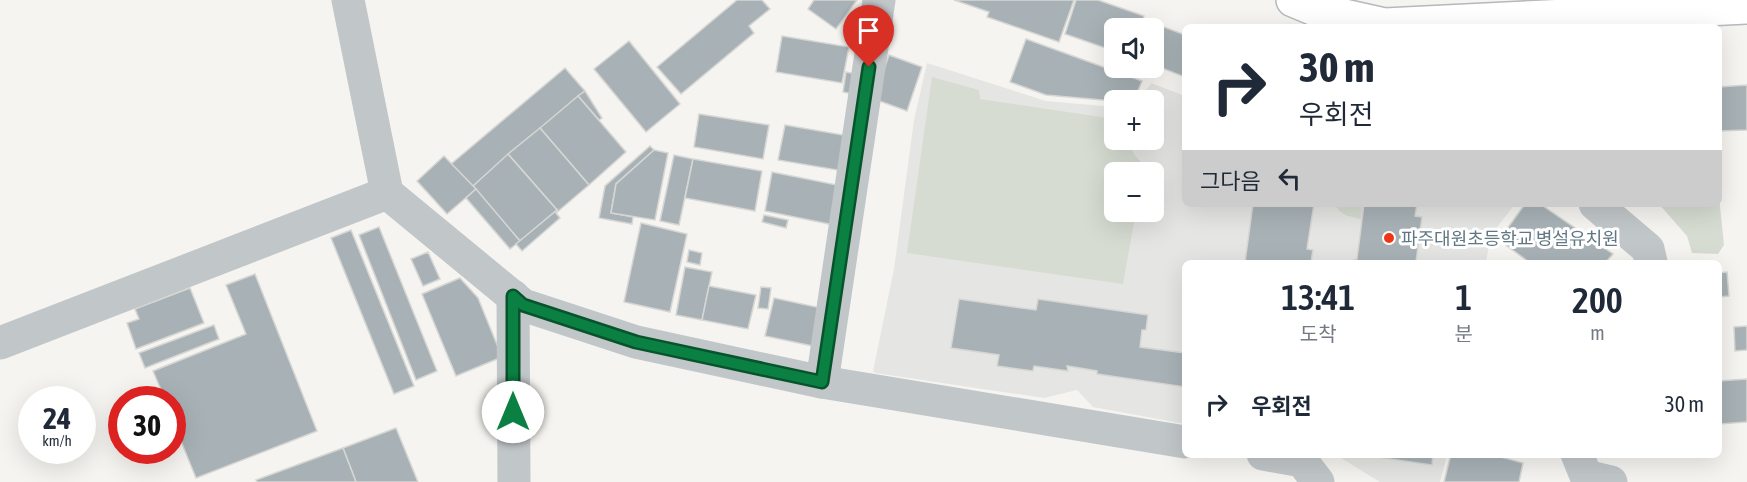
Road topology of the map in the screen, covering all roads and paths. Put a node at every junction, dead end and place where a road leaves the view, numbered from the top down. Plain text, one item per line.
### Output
1 (348, 0) edge
2 (879, 0) edge
3 (1293, 0) edge
4 (1747, 7) edge
5 (1378, 24) edge
6 (1425, 24) edge
7 (387, 193) junction
8 (1599, 207) edge
9 (1651, 260) edge
10 (513, 296) junction
11 (0, 343) edge
12 (822, 382) junction
13 (1182, 442) edge
14 (1285, 458) edge
15 (1578, 458) edge
16 (514, 482) edge
17 (1318, 482) edge
18 (1611, 482) edge

1 - 7 street
2 - 12 street
3 - 5 main road
4 - 6 main road
7 - 10 street
7 - 11 street
8 - 9 street
10 - 12 street
10 - 16 street
12 - 13 street
14 - 17 street
15 - 18 street

